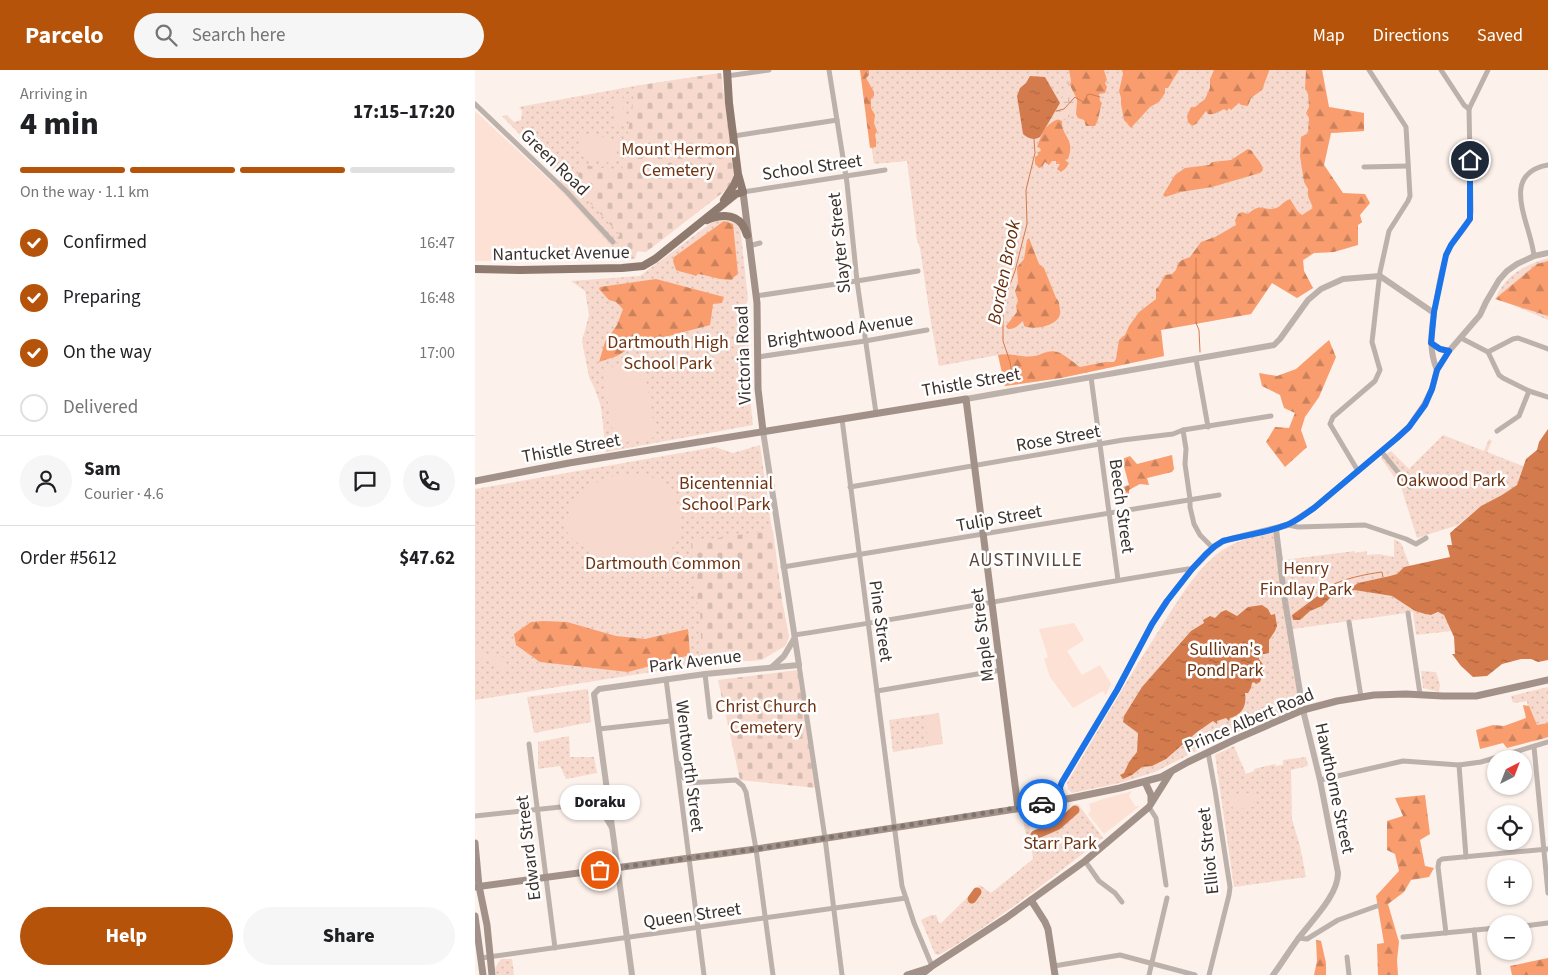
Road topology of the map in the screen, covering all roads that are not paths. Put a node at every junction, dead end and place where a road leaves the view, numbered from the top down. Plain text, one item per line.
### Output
1 (769, 70) edge
2 (829, 70) edge
3 (1369, 70) edge
4 (1441, 70) edge
5 (1488, 70) edge
6 (727, 73) edge
7 (475, 104) edge
8 (1469, 109) junction
9 (837, 120) junction
10 (734, 136) junction
11 (1548, 165) edge
12 (1408, 166) junction
13 (1363, 167) dead end
14 (885, 170) dead end
15 (738, 174) junction
16 (846, 177) junction
17 (743, 192) junction
18 (718, 208) junction
19 (698, 224) junction
20 (747, 235) junction
21 (613, 242) dead end
22 (760, 243) dead end
23 (749, 246) junction
24 (1548, 253) edge
25 (1534, 256) junction
26 (475, 269) edge
27 (918, 271) dead end
28 (1380, 276) junction
29 (857, 281) junction
30 (756, 296) junction
31 (1434, 312) junction
32 (927, 330) dead end
33 (1461, 338) junction
34 (865, 341) junction
35 (1431, 343) junction
36 (1548, 349) edge
37 (1449, 351) junction
38 (1488, 352) junction
39 (758, 357) junction
40 (1196, 359) junction
41 (1437, 370) junction
42 (1091, 377) junction
43 (1529, 391) junction
44 (1548, 397) edge
45 (966, 399) junction
46 (876, 413) junction
47 (1271, 416) dead end
48 (842, 419) junction
49 (1208, 427) junction
50 (1183, 430) junction
51 (763, 431) junction
52 (1497, 431) dead end
53 (1100, 445) junction
54 (1381, 451) junction
55 (975, 466) junction
56 (1358, 471) junction
57 (475, 481) edge
58 (850, 487) junction
59 (1410, 487) dead end
60 (1219, 495) dead end
61 (1190, 499) junction
62 (1109, 513) junction
63 (1288, 525) junction
64 (1275, 529) junction
65 (984, 534) junction
66 (1426, 538) dead end
67 (1213, 548) junction
68 (859, 556) junction
69 (783, 567) junction
70 (1192, 569) junction
71 (1118, 580) junction
72 (993, 602) junction
73 (1407, 613) dead end
74 (1349, 622) dead end
75 (868, 624) junction
76 (794, 636) junction
77 (799, 665) junction
78 (772, 667) junction
79 (1001, 670) junction
80 (705, 674) junction
81 (665, 679) junction
82 (1548, 680) edge
83 (877, 691) junction
84 (1420, 694) junction
85 (1361, 697) junction
86 (1303, 710) junction
87 (710, 717) dead end
88 (670, 721) junction
89 (599, 729) junction
90 (1548, 742) edge
91 (529, 744) dead end
92 (1534, 747) junction
93 (1208, 752) junction
94 (675, 758) junction
95 (1459, 765) junction
96 (1171, 772) junction
97 (1320, 780) junction
98 (1145, 782) junction
99 (1061, 800) junction
100 (1150, 804) junction
101 (537, 808) junction
102 (1019, 808) junction
103 (475, 816) edge
104 (612, 827) junction
105 (895, 827) junction
106 (825, 838) junction
107 (475, 843) edge
108 (756, 849) junction
109 (1546, 850) edge
110 (1466, 857) junction
111 (688, 858) junction
112 (1085, 861) junction
113 (618, 868) junction
114 (546, 878) junction
115 (1166, 885) dead end
116 (477, 887) edge
117 (1548, 893) edge
118 (905, 898) junction
119 (1167, 898) dead end
120 (1031, 900) junction
121 (1122, 902) dead end
122 (1377, 906) dead end
123 (834, 910) junction
124 (475, 916) edge
125 (765, 919) junction
126 (1548, 923) edge
127 (1532, 925) edge
128 (697, 928) junction
129 (1487, 929) edge
130 (1474, 930) junction
131 (1446, 932) junction
132 (1403, 937) dead end
133 (627, 938) junction
134 (1298, 938) junction
135 (555, 948) junction
136 (490, 956) junction
137 (1347, 957) dead end
138 (481, 958) junction
139 (1152, 963) junction
140 (1053, 966) junction
141 (931, 967) junction
142 (483, 975) edge
143 (492, 975) edge
144 (632, 975) edge
145 (703, 975) edge
146 (773, 975) edge
147 (841, 975) edge
148 (907, 975) edge
149 (921, 975) edge
150 (1055, 975) edge
151 (1149, 975) edge
152 (1195, 975) edge
153 (1209, 975) edge
154 (1273, 975) edge
155 (1349, 975) edge
156 (1479, 975) edge

1 - 6 street
2 - 9 street, Slayter Street
3 - 12 street
4 - 8 street
5 - 8 street
6 - 10 main road, Victoria Road
7 - 21 street, Green Road
8 - 31 street
9 - 10 street
9 - 16 street, Slayter Street
10 - 15 main road, Victoria Road
11 - 25 street
12 - 13 street
12 - 28 street
14 - 16 street, School Street
15 - 17 main road, Victoria Road
15 - 18 main road
16 - 17 street, School Street
16 - 29 street, Slayter Street
17 - 18 main road, Nantucket Avenue
17 - 20 main road, Victoria Road
18 - 19 main road, Nantucket Avenue
19 - 20 main road
19 - 26 main road, Nantucket Avenue
20 - 23 main road, Victoria Road
22 - 23 street
23 - 30 main road, Victoria Road
24 - 25 street
25 - 33 street
27 - 29 street
28 - 31 street
28 - 40 street, Thistle Street
28 - 56 street
29 - 30 street
29 - 34 street, Slayter Street
30 - 39 main road, Victoria Road
31 - 35 street
32 - 34 street, Brightwood Avenue
33 - 37 street
33 - 38 street
34 - 39 street, Brightwood Avenue
34 - 46 street, Slayter Street
35 - 37 street
35 - 41 street
36 - 38 street
37 - 41 street
38 - 43 street
39 - 51 main road, Victoria Road
40 - 42 street, Thistle Street
40 - 49 street
41 - 54 street
42 - 45 street, Thistle Street
42 - 53 street, Beech Street
43 - 44 street
43 - 52 street
45 - 46 main road, Thistle Street
45 - 55 main road, Maple Street
46 - 48 main road, Thistle Street
47 - 49 street, Rose Street
48 - 51 main road, Thistle Street
48 - 58 street, Pine Street
49 - 50 street, Rose Street
50 - 53 street, Rose Street
50 - 61 street
51 - 57 main road, Thistle Street
51 - 69 street, Victoria Road
53 - 55 street, Rose Street
53 - 62 street, Beech Street
54 - 56 street
54 - 59 street
55 - 58 street, Rose Street
55 - 65 main road, Maple Street
56 - 63 street
58 - 68 street, Pine Street
60 - 61 street, Tulip Street
61 - 62 street, Tulip Street
61 - 67 street
62 - 65 street, Tulip Street
62 - 71 street, Beech Street
63 - 64 street
63 - 66 street
64 - 67 street
64 - 86 street, Hawthorne Street
65 - 68 street, Tulip Street
65 - 72 main road, Maple Street
67 - 70 street
68 - 69 street, Tulip Street
68 - 75 street, Pine Street
69 - 76 street, Victoria Road
70 - 71 street
70 - 99 street
71 - 72 street
72 - 75 street
72 - 79 main road, Maple Street
73 - 84 street
74 - 85 street
75 - 76 street
75 - 83 street, Pine Street
76 - 77 street, Victoria Road
76 - 78 street
77 - 78 street, Park Avenue
77 - 106 street, Victoria Road
78 - 80 street, Park Avenue
79 - 83 street
79 - 102 main road, Maple Street
80 - 81 street, Park Avenue
80 - 87 street
81 - 88 street, Wentworth Street
81 - 89 street, Park Avenue
82 - 84 main road, Prince Albert Road
83 - 105 street, Pine Street
84 - 85 main road, Prince Albert Road
85 - 86 main road, Prince Albert Road
86 - 93 main road, Prince Albert Road
86 - 97 street, Hawthorne Street
88 - 89 street
88 - 94 street, Wentworth Street
89 - 104 street
90 - 92 street
91 - 101 street, Edward Street
92 - 95 street
92 - 109 street
93 - 96 main road, Prince Albert Road
93 - 153 street, Elliot Street
94 - 108 street
94 - 111 street, Wentworth Street
95 - 97 street
95 - 110 street
96 - 98 main road, Prince Albert Road
96 - 100 main road, Prince Albert Road
97 - 134 street, Hawthorne Street
98 - 99 main road, Prince Albert Road
98 - 100 main road
99 - 102 main road, Prince Albert Road
100 - 112 main road, Prince Albert Road
100 - 115 street
101 - 103 street
101 - 104 street
101 - 114 street, Edward Street
102 - 105 main road, Prince Albert Road
104 - 113 street
105 - 106 main road, Prince Albert Road
105 - 118 street, Pine Street
106 - 108 main road, Prince Albert Road
106 - 123 street, Victoria Road
107 - 116 main road
108 - 111 main road, Prince Albert Road
108 - 125 street
109 - 110 street
109 - 117 street
110 - 131 street
111 - 113 main road, Prince Albert Road
111 - 128 street, Wentworth Street
112 - 120 main road, Prince Albert Road
112 - 121 street
113 - 114 main road, Prince Albert Road
113 - 133 street
114 - 116 main road, Prince Albert Road
114 - 135 street, Edward Street
116 - 136 main road
118 - 123 street, Queen Street
118 - 141 street, Pine Street
119 - 139 street
120 - 140 main road
120 - 141 main road, Prince Albert Road
122 - 134 street
123 - 125 street, Queen Street
123 - 147 street, Victoria Road
124 - 138 main road
125 - 128 street, Queen Street
125 - 146 street
126 - 127 street
128 - 133 street, Queen Street
128 - 145 street, Wentworth Street
129 - 130 street
130 - 131 street
130 - 156 street
131 - 132 street
133 - 135 street, Queen Street
133 - 144 street
134 - 154 street, Hawthorne Street
135 - 136 street, Queen Street
136 - 138 street, Queen Street
136 - 143 main road
137 - 155 street
138 - 142 main road
139 - 140 street
139 - 151 street
139 - 152 street
140 - 150 main road
141 - 148 main road, Prince Albert Road
141 - 149 main road, Prince Albert Road

